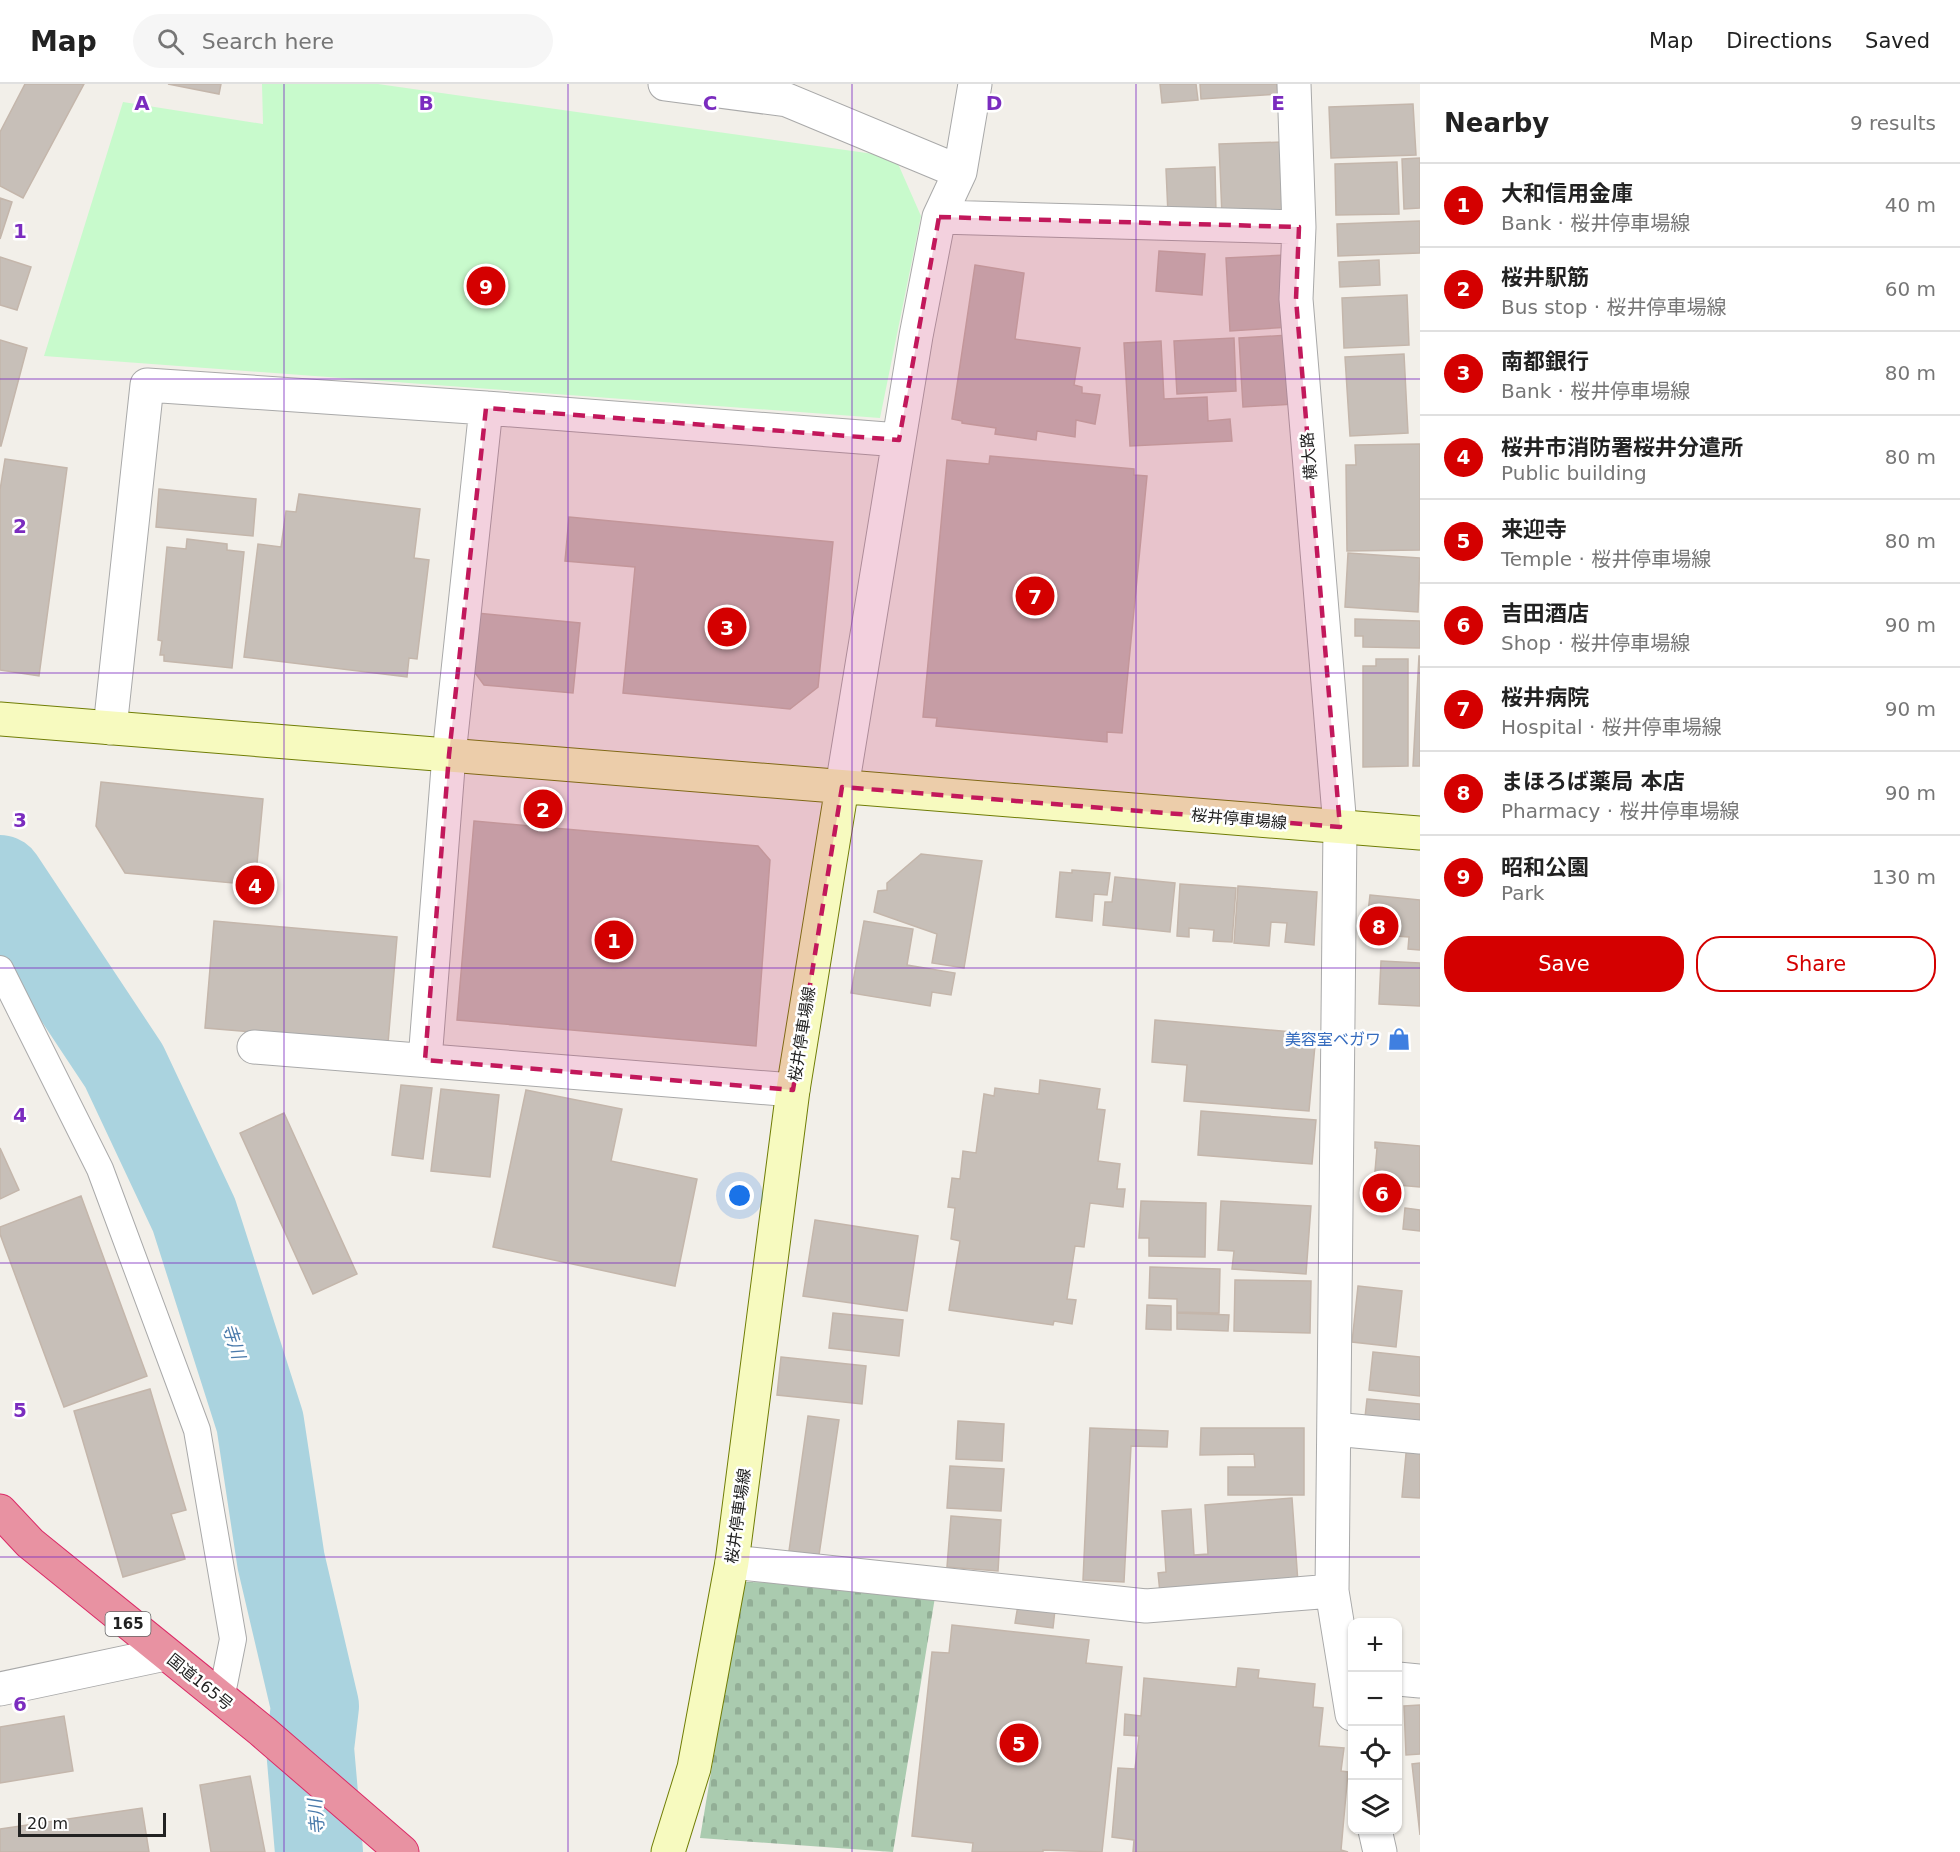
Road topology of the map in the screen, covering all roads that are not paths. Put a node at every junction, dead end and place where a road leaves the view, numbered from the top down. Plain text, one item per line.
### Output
1 (665, 84) edge
2 (975, 84) edge
3 (1294, 84) edge
4 (960, 172) junction
5 (939, 217) junction
6 (1299, 227) junction
7 (486, 408) junction
8 (899, 440) junction
9 (11, 720) edge
10 (110, 728) junction
11 (448, 756) junction
12 (842, 787) junction
13 (1340, 827) junction
14 (1420, 833) edge
15 (0, 969) edge
16 (254, 1047) dead end
17 (425, 1060) junction
18 (793, 1090) junction
19 (1334, 1430) junction
20 (1420, 1437) edge
21 (0, 1511) edge
22 (732, 1562) junction
23 (1332, 1591) junction
24 (165, 1654) junction
25 (1348, 1673) edge
26 (1402, 1679) edge
27 (1420, 1681) edge
28 (0, 1689) edge
29 (221, 1699) junction
30 (1377, 1834) edge
31 (402, 1852) edge
32 (668, 1852) edge
33 (1380, 1852) edge

1 - 4 street
2 - 4 street
3 - 6 street, 横大路
4 - 5 street
5 - 6 street
5 - 8 street
6 - 13 street, 横大路
7 - 8 street
7 - 10 street
7 - 11 street
8 - 12 street
9 - 10 main road
10 - 11 main road
11 - 12 main road
11 - 17 street
12 - 13 main road, 桜井停車場線
12 - 18 main road, 桜井停車場線
13 - 14 main road, 桜井停車場線
13 - 19 street, 横大路
15 - 29 lane
16 - 17 street
17 - 18 street
18 - 22 main road, 桜井停車場線
19 - 20 street
19 - 23 street, 横大路
21 - 24 highway, 国道165号 / 165
22 - 23 street
22 - 32 main road, 桜井停車場線
23 - 25 street, 横大路
24 - 28 street
24 - 29 highway, 国道165号 / 165
26 - 27 street
29 - 31 highway, 国道165号 / 165
30 - 33 street

